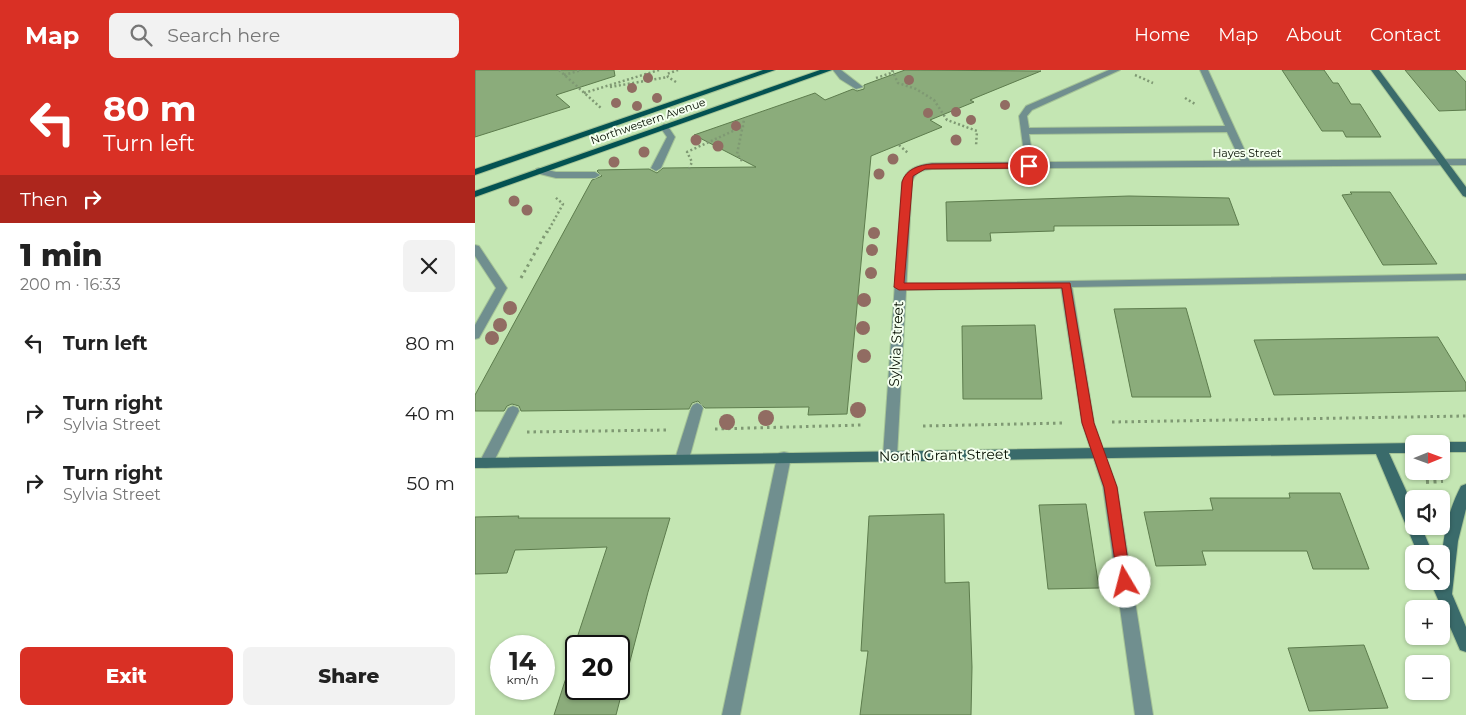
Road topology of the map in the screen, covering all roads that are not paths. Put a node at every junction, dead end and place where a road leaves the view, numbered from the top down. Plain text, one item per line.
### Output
1 (771, 70) edge
2 (828, 70) edge
3 (837, 70) edge
4 (1116, 70) edge
5 (1204, 70) edge
6 (1375, 70) edge
7 (859, 87) dead end
8 (664, 127) junction
9 (1229, 129) junction
10 (1025, 131) junction
11 (1443, 162) junction
12 (1466, 162) edge
13 (1246, 164) junction
14 (1029, 166) junction
15 (656, 168) dead end
16 (539, 171) junction
17 (475, 172) edge
18 (595, 175) dead end
19 (475, 194) edge
20 (1466, 194) edge
21 (475, 248) edge
22 (1466, 277) edge
23 (1066, 285) junction
24 (899, 287) junction
25 (475, 335) edge
26 (697, 408) dead end
27 (513, 411) dead end
28 (1450, 447) edge
29 (1466, 447) edge
30 (1381, 448) junction
31 (1405, 448) edge
32 (1098, 452) junction
33 (890, 456) junction
34 (784, 457) junction
35 (682, 459) junction
36 (481, 463) edge
37 (1466, 490) edge
38 (1405, 505) edge
39 (1448, 545) edge
40 (1442, 590) edge
41 (1466, 646) edge
42 (731, 715) edge
43 (1144, 715) edge

1 - 17 main road, Northwestern Avenue
2 - 8 main road, Northwestern Avenue
3 - 7 street
4 - 10 street
5 - 9 street
6 - 11 street
8 - 15 street
8 - 16 main road, Northwestern Avenue
9 - 10 street
9 - 13 street
10 - 14 street
11 - 12 street, Hayes Street
11 - 13 street, Hayes Street
11 - 20 street
13 - 14 street, Hayes Street
14 - 24 street, Sylvia Street
16 - 18 street
16 - 19 main road, Northwestern Avenue
21 - 25 street
22 - 23 street
23 - 24 street
23 - 32 street
24 - 33 street, Sylvia Street
26 - 35 street
27 - 36 street
28 - 29 street
30 - 31 street, North Grant Street
30 - 32 street, North Grant Street
30 - 38 street
32 - 33 street, North Grant Street
32 - 43 street
33 - 34 street, North Grant Street
34 - 35 street, North Grant Street
34 - 42 street
35 - 36 street, North Grant Street
37 - 39 street
40 - 41 street

